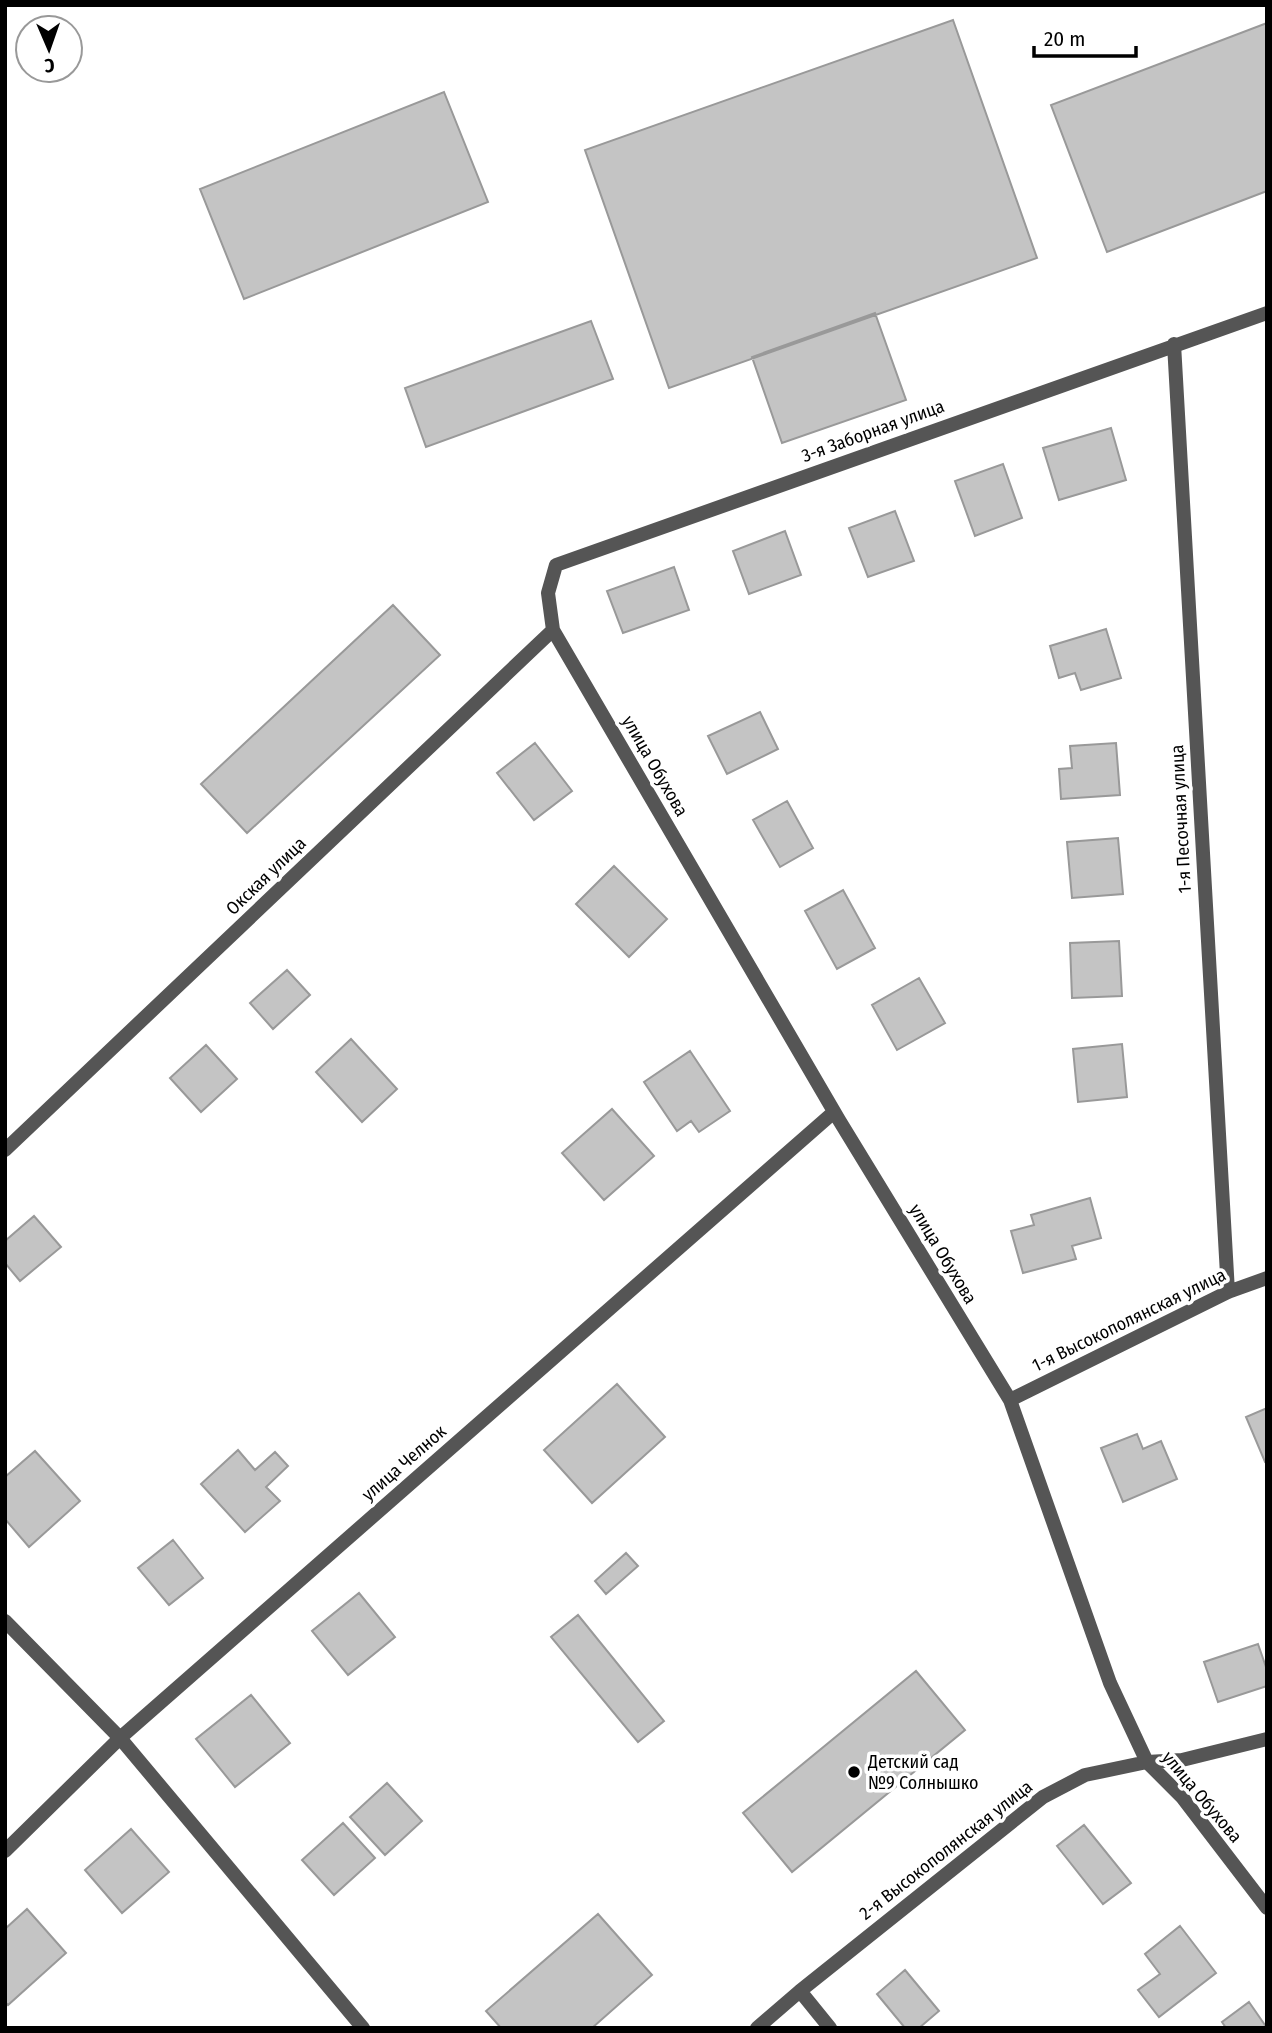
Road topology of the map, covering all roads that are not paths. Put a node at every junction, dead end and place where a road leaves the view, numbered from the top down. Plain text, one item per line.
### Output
1 (1267, 313) edge
2 (1174, 344) junction
3 (553, 629) junction
4 (834, 1112) junction
5 (5, 1150) edge
6 (1267, 1278) edge
7 (1227, 1292) junction
8 (1010, 1400) junction
9 (5, 1622) edge
10 (120, 1738) junction
11 (1267, 1739) edge
12 (1147, 1762) junction
13 (5, 1851) edge
14 (1267, 1908) edge
15 (800, 1991) junction
16 (363, 2028) edge
17 (757, 2028) edge
18 (830, 2028) edge

1 - 2 street, 3-я Заборная улица
2 - 3 street, 3-я Заборная улица
2 - 7 street, 1-я Песочная улица
3 - 4 street, улица Обухова
3 - 5 street, Окская улица
4 - 8 street, улица Обухова
4 - 10 street, улица Челнок
6 - 7 street, 1-я Высокополянская улица
7 - 8 street, 1-я Высокополянская улица
8 - 12 street, улица Обухова
9 - 10 street
10 - 13 street, улица Челнок
10 - 16 street
11 - 12 street, 2-я Высокополянская улица
12 - 14 street, улица Обухова
12 - 15 street, 2-я Высокополянская улица
15 - 17 street, 2-я Высокополянская улица
15 - 18 street

